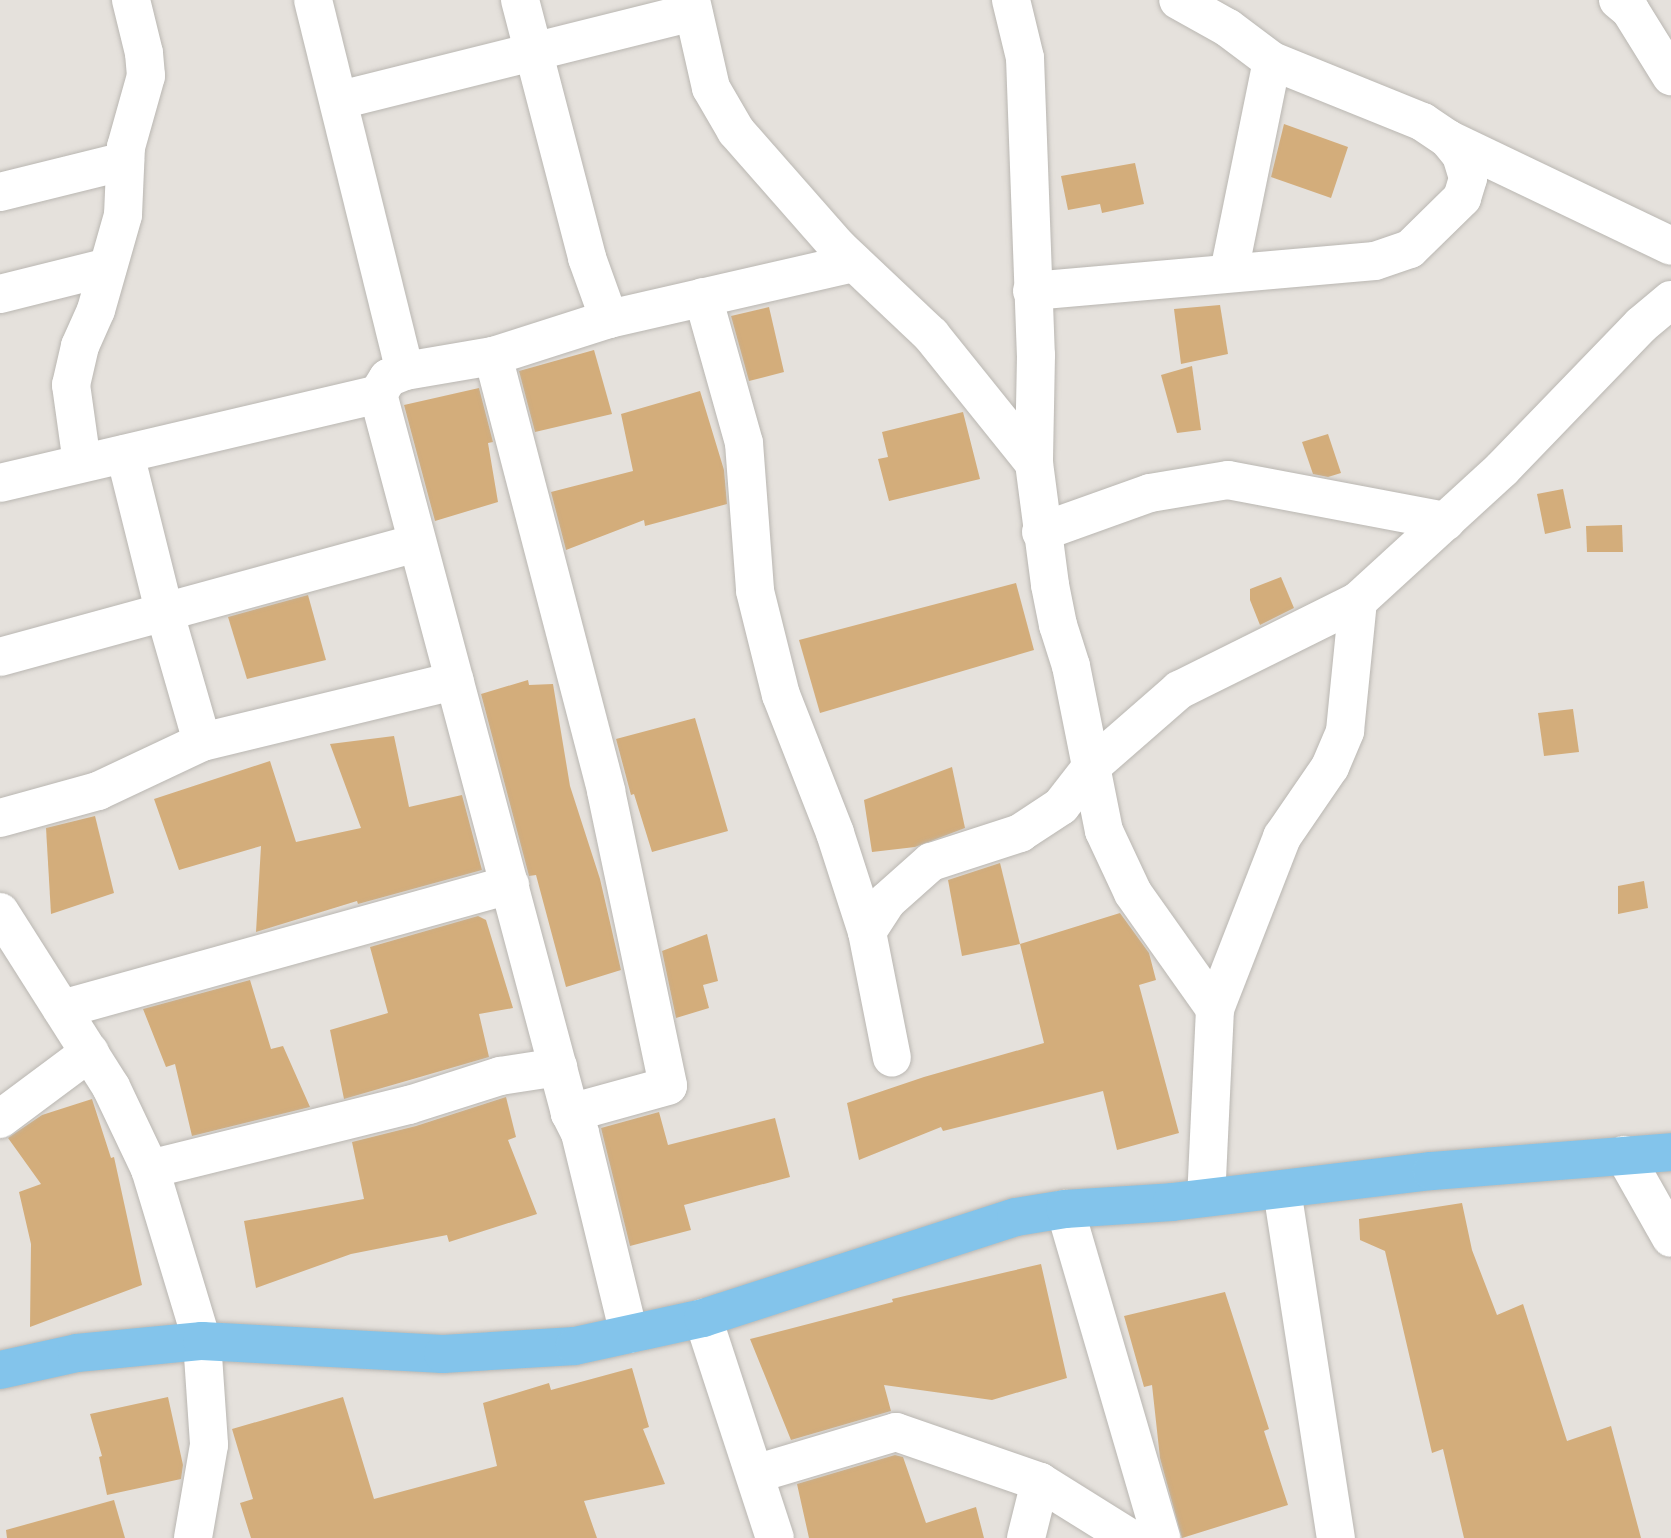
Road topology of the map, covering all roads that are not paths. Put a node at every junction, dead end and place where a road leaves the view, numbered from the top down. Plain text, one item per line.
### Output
1 (131, 0) edge
2 (313, 0) edge
3 (520, 0) edge
4 (1011, 0) edge
5 (1178, 0) edge
6 (1619, 0) edge
7 (692, 6) edge
8 (535, 53) junction
9 (1272, 61) junction
10 (1671, 76) edge
11 (340, 100) junction
12 (1448, 139) junction
13 (125, 161) junction
14 (0, 192) edge
15 (1671, 246) edge
16 (854, 263) junction
17 (108, 267) junction
18 (1229, 272) junction
19 (1032, 291) junction
20 (0, 294) edge
21 (703, 298) junction
22 (1671, 300) edge
23 (609, 319) junction
24 (493, 356) junction
25 (392, 382) junction
26 (125, 454) junction
27 (82, 463) junction
28 (1034, 463) junction
29 (0, 483) edge
30 (1446, 521) junction
31 (1041, 533) junction
32 (417, 543) junction
33 (1358, 601) junction
34 (164, 610) junction
35 (0, 657) edge
36 (455, 681) junction
37 (202, 742) junction
38 (1092, 766) junction
39 (0, 818) edge
40 (510, 885) junction
41 (0, 912) edge
42 (867, 932) junction
43 (62, 1009) junction
44 (1215, 1009) junction
45 (90, 1052) junction
46 (892, 1058) dead end
47 (558, 1067) junction
48 (570, 1113) junction
49 (0, 1119) edge
50 (1671, 1152) edge
51 (1624, 1155) junction
52 (150, 1168) junction
53 (1282, 1190) junction
54 (1206, 1196) junction
55 (1065, 1209) junction
56 (1671, 1238) edge
57 (703, 1318) junction
58 (629, 1334) junction
59 (202, 1341) junction
60 (0, 1370) edge
61 (755, 1474) junction
62 (1040, 1482) junction
63 (193, 1538) edge
64 (775, 1538) edge
65 (1026, 1538) edge
66 (1130, 1538) edge
67 (1161, 1538) edge
68 (1336, 1538) edge

1 - 13 street
2 - 11 street
3 - 8 street
4 - 19 street
5 - 9 street
6 - 10 street
7 - 8 street
7 - 16 street
8 - 11 street
8 - 23 street
9 - 12 street
9 - 18 street
11 - 25 street
12 - 15 street
12 - 18 street
13 - 14 street
13 - 17 street
16 - 21 street
16 - 28 street
17 - 20 street
17 - 27 street
18 - 19 street
19 - 28 street
21 - 23 street
21 - 42 street
22 - 30 street
23 - 24 street
24 - 25 street
24 - 48 street
25 - 26 street
25 - 32 street
26 - 27 street
26 - 34 street
27 - 29 street
28 - 31 street
30 - 31 street
30 - 33 street
31 - 38 street
32 - 34 street
32 - 36 street
33 - 38 street
33 - 44 street
34 - 35 street
34 - 37 street
36 - 37 street
36 - 40 street
37 - 39 street
38 - 42 street
38 - 44 street
40 - 43 street
40 - 47 street
41 - 43 street
42 - 46 street
43 - 45 street
44 - 54 street
45 - 49 street
45 - 52 street
47 - 48 street
47 - 52 street
48 - 58 street
50 - 51 main road
51 - 53 main road
51 - 56 street
52 - 59 street
53 - 54 main road
53 - 68 street
54 - 55 main road
55 - 57 main road
55 - 67 street
57 - 58 main road
57 - 61 street
58 - 59 main road
59 - 60 main road
59 - 63 street
61 - 62 street
61 - 64 street
62 - 65 street
62 - 66 street

